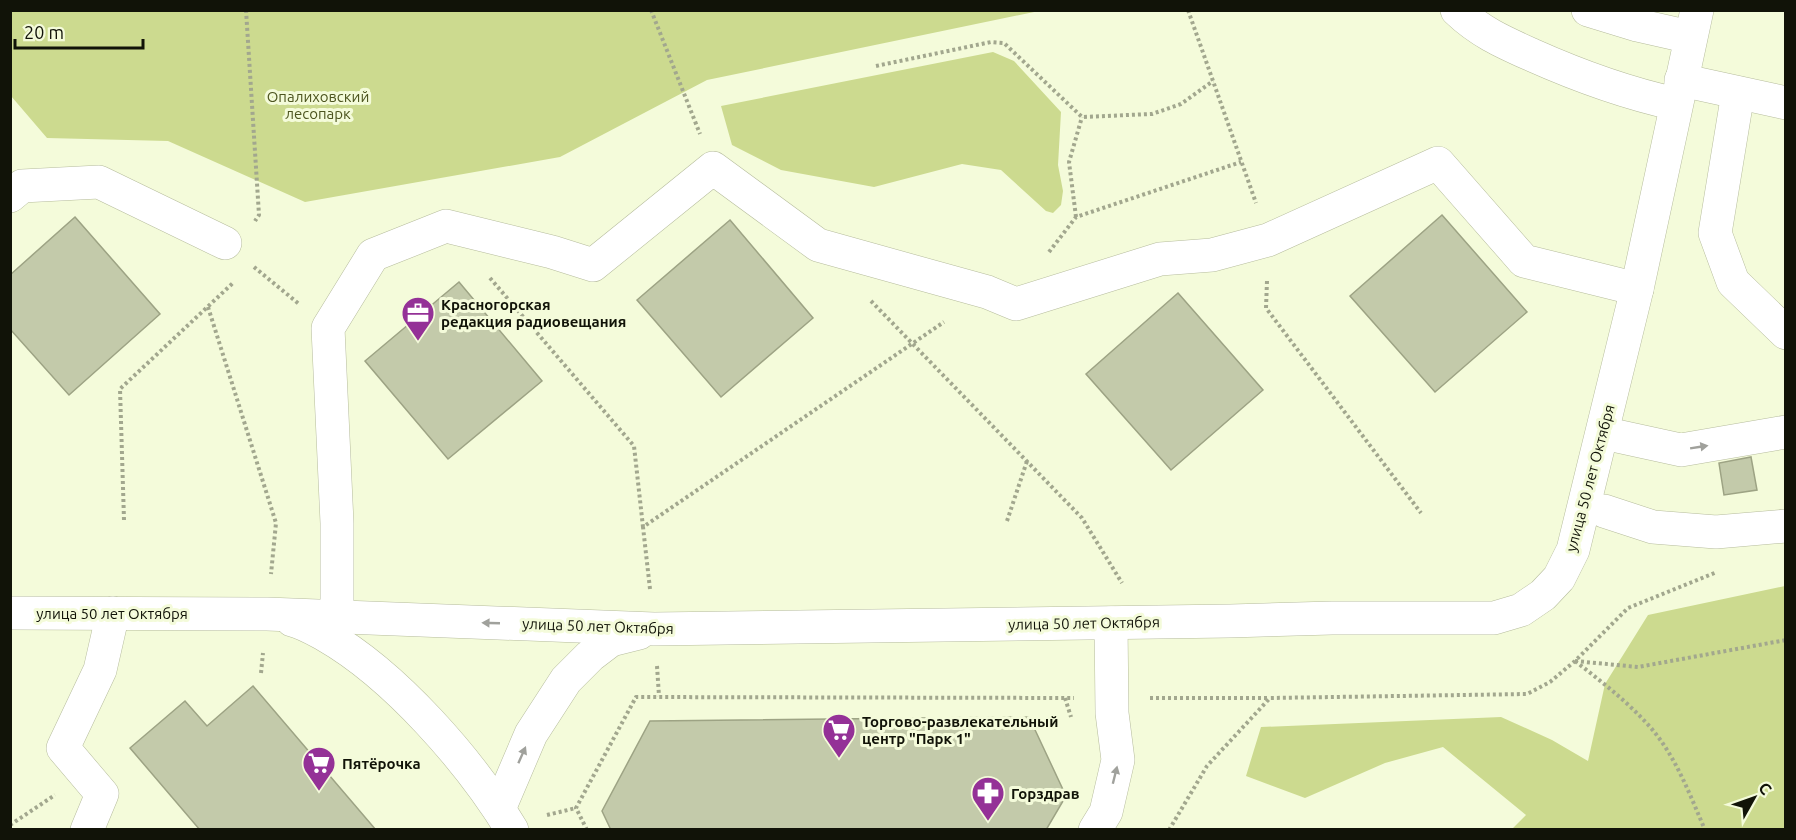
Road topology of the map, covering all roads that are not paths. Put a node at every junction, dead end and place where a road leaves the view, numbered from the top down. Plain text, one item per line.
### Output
1 (1457, 10) edge
2 (1588, 10) edge
3 (1693, 24) edge
4 (1679, 92) junction
5 (1738, 93) junction
6 (1785, 104) edge
7 (10, 196) edge
8 (230, 247) road end
9 (1637, 289) junction
10 (1785, 333) edge
11 (1785, 409) edge
12 (1785, 432) edge
13 (1603, 433) junction
14 (1642, 442) junction
15 (1604, 511) dead end
16 (1785, 526) edge
17 (10, 613) edge
18 (113, 613) junction
19 (337, 616) junction
20 (1111, 623) junction
21 (266, 628) junction
22 (655, 643) junction
23 (505, 819) edge
24 (87, 830) edge
25 (1095, 830) edge

1 - 4 street
2 - 3 street
3 - 4 street, улица 50 лет Октября
4 - 5 street
4 - 9 street, улица 50 лет Октября
5 - 6 street
5 - 10 street
7 - 8 street
9 - 13 street, улица 50 лет Октября
9 - 19 street
11 - 14 street
14 -> 12 street
13 - 14 street
13 - 20 street, улица 50 лет Октября
15 - 16 street
17 - 18 street, улица 50 лет Октября
18 - 21 street, улица 50 лет Октября
18 - 24 street
19 - 21 street, улица 50 лет Октября
22 -> 19 street, улица 50 лет Октября
20 - 22 street, улица 50 лет Октября
25 -> 20 street
21 - 23 street
23 -> 22 street

